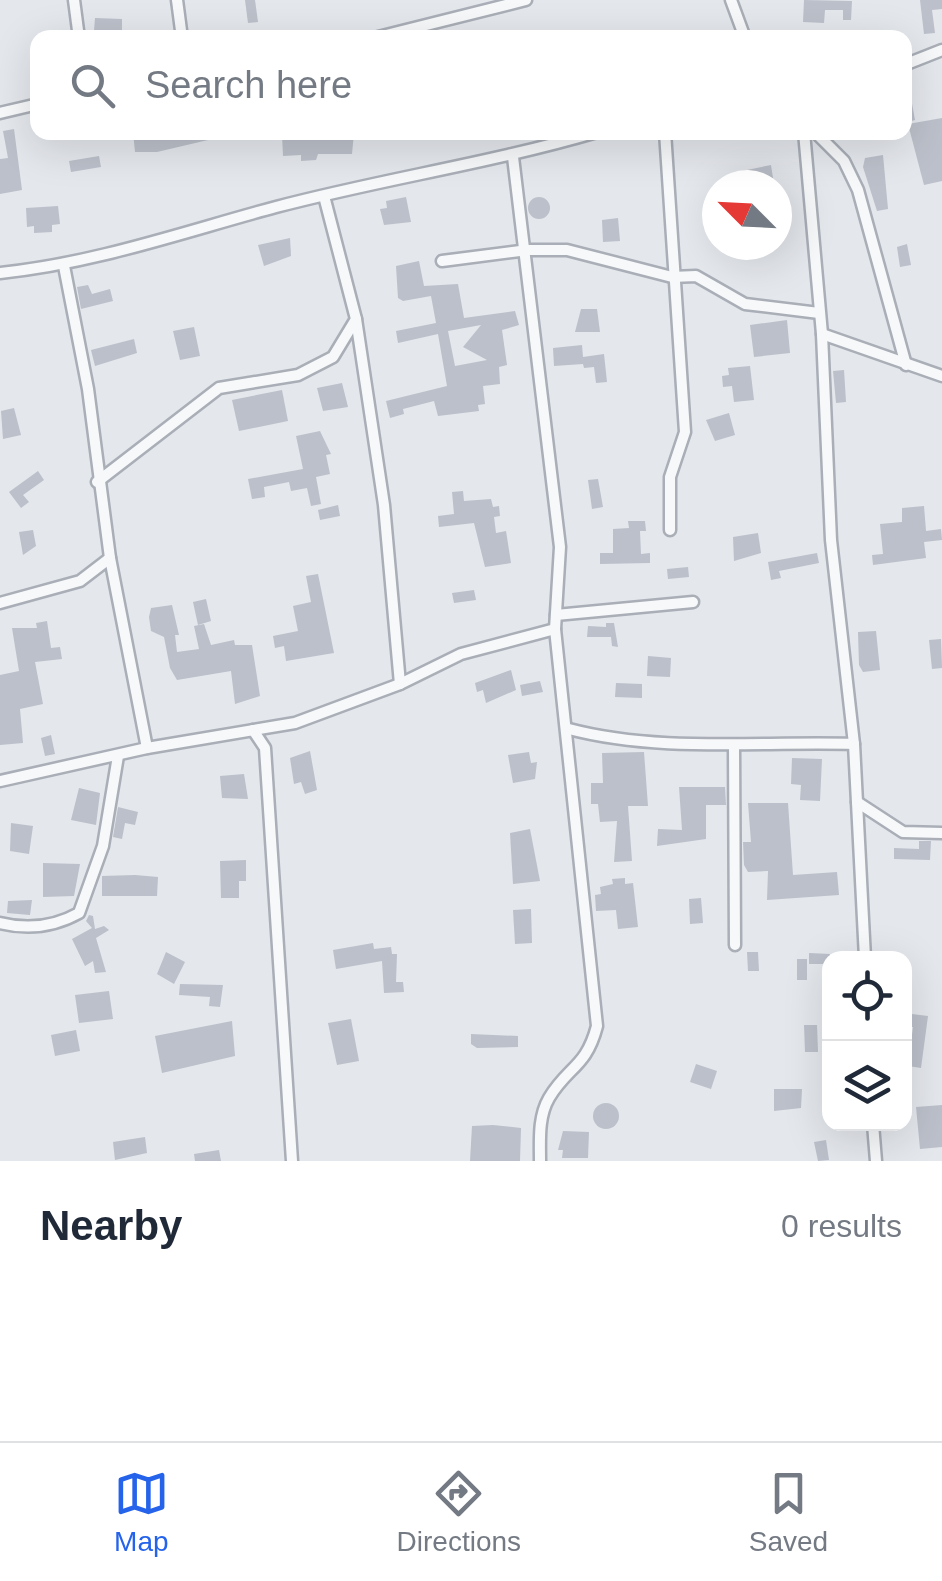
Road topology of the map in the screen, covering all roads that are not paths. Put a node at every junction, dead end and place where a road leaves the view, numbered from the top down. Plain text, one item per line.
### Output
1 (74, 0) edge
2 (177, 0) edge
3 (526, 0) edge
4 (731, 0) edge
5 (77, 30) edge
6 (181, 30) edge
7 (406, 30) edge
8 (742, 30) edge
9 (942, 50) edge
10 (912, 62) edge
11 (30, 106) edge
12 (0, 113) edge
13 (569, 140) edge
14 (665, 140) edge
15 (805, 140) edge
16 (823, 140) edge
17 (513, 156) junction
18 (324, 196) junction
19 (528, 250) junction
20 (442, 261) dead end
21 (64, 266) junction
22 (0, 273) edge
23 (672, 276) junction
24 (819, 313) junction
25 (356, 319) junction
26 (822, 334) junction
27 (906, 365) junction
28 (942, 376) edge
29 (97, 482) junction
30 (670, 530) dead end
31 (110, 558) junction
32 (693, 602) dead end
33 (0, 603) edge
34 (556, 615) junction
35 (556, 630) junction
36 (400, 684) junction
37 (569, 729) junction
38 (253, 730) junction
39 (854, 744) junction
40 (734, 745) junction
41 (147, 748) junction
42 (118, 756) junction
43 (0, 781) edge
44 (857, 802) junction
45 (942, 833) edge
46 (0, 923) edge
47 (735, 945) dead end
48 (865, 951) edge
49 (874, 1131) edge
50 (292, 1161) edge
51 (540, 1161) edge
52 (876, 1161) edge

1 - 5 street
2 - 6 street
3 - 7 street
4 - 8 street
9 - 10 street
11 - 12 street
13 - 17 street
14 - 23 street
15 - 24 street
16 - 27 street
17 - 18 street
17 - 19 street
18 - 21 street
18 - 25 street
19 - 20 street
19 - 23 street
19 - 34 street
21 - 22 street
21 - 29 street
23 - 24 street
23 - 30 street
24 - 26 street
25 - 29 street
25 - 36 street
26 - 27 street
26 - 39 street
27 - 28 street
29 - 31 street
31 - 33 street
31 - 41 street
32 - 34 street
34 - 35 street
35 - 36 street
35 - 37 street
36 - 38 street
37 - 40 street
37 - 51 street
38 - 41 street
38 - 50 street
39 - 40 street
39 - 44 street
40 - 47 street
41 - 42 street
42 - 43 street
42 - 46 street
44 - 45 street
44 - 48 street
49 - 52 street

